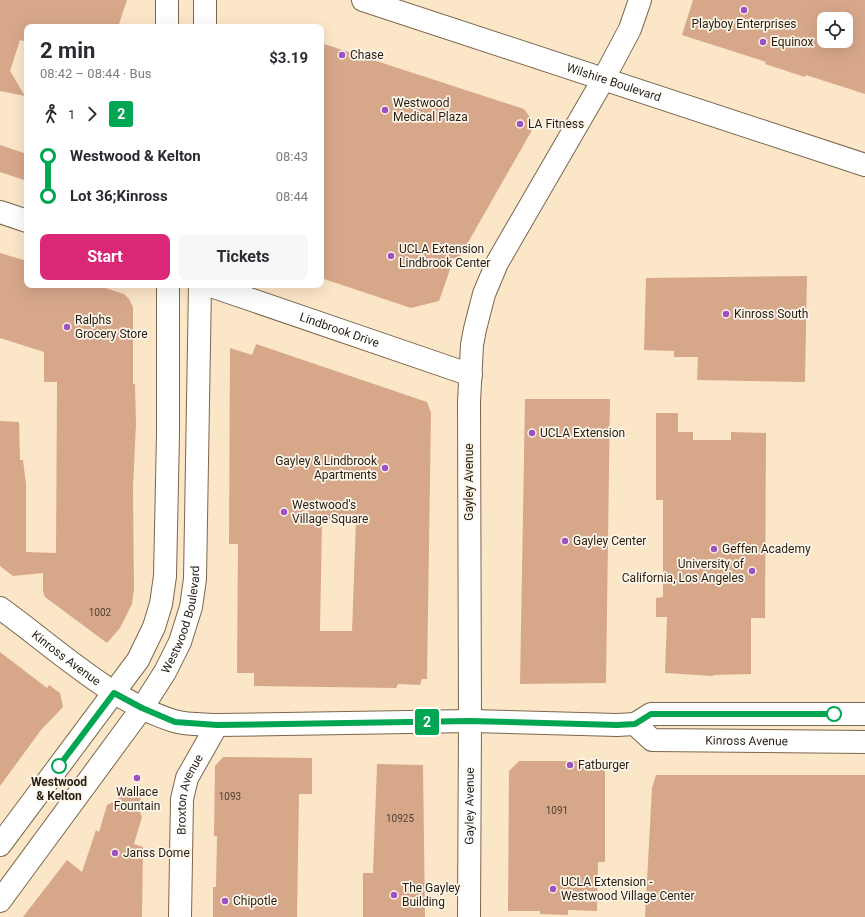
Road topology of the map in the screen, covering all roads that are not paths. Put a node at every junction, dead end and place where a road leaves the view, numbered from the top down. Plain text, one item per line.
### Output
1 (167, 0) edge
2 (205, 0) edge
3 (363, 0) edge
4 (640, 0) edge
5 (167, 24) edge
6 (205, 24) edge
7 (602, 80) junction
8 (865, 165) edge
9 (0, 212) edge
10 (24, 220) edge
11 (168, 288) edge
12 (200, 288) edge
13 (217, 288) edge
14 (471, 375) junction
15 (0, 608) edge
16 (114, 693) junction
17 (142, 708) junction
18 (865, 714) edge
19 (470, 721) junction
20 (635, 724) junction
21 (217, 725) junction
22 (865, 742) edge
23 (0, 845) edge
24 (0, 901) edge
25 (180, 917) edge
26 (469, 917) edge

1 - 5 street
2 - 6 street
3 - 7 street, Wilshire Boulevard
4 - 7 street, Gayley Avenue
7 - 8 street, Wilshire Boulevard
7 - 14 street, Gayley Avenue
9 - 10 street
11 - 16 street, Westwood Boulevard
12 - 17 street, Westwood Boulevard
13 - 14 street, Lindbrook Drive
14 - 19 street, Gayley Avenue
15 - 16 street, Kinross Avenue
16 - 17 street, Kinross Avenue
16 - 23 street, Westwood Boulevard
17 - 21 street, Kinross Avenue
17 - 24 street, Westwood Boulevard
18 - 20 street
19 - 20 street, Kinross Avenue
19 - 21 street, Kinross Avenue
19 - 26 street, Gayley Avenue
20 - 22 street, Kinross Avenue
21 - 25 street, Broxton Avenue

